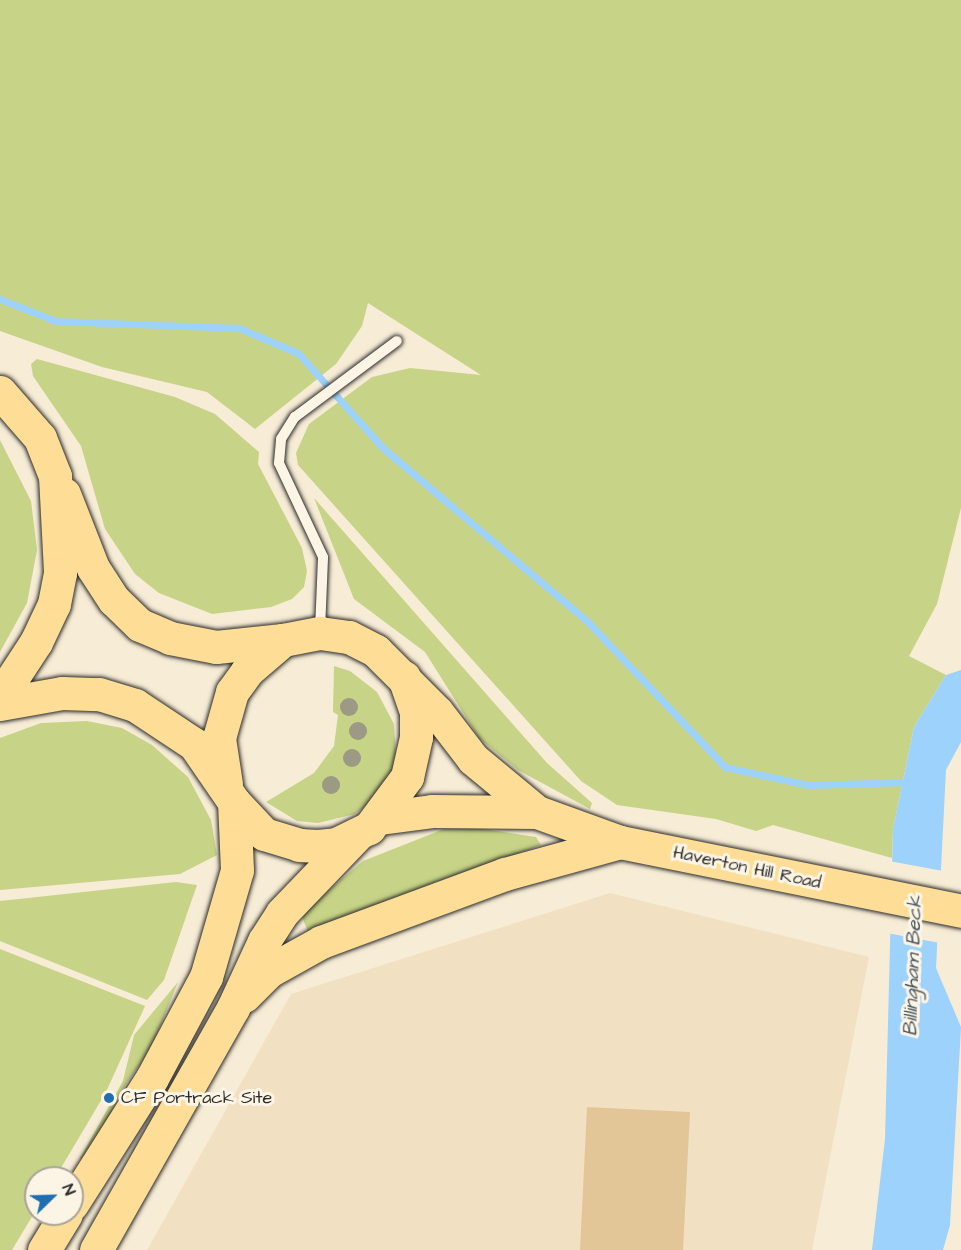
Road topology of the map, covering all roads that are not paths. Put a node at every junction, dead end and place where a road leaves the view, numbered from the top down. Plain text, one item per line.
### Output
1 (397, 341) dead end
2 (0, 392) edge
3 (55, 477) junction
4 (320, 633) junction
5 (283, 640) junction
6 (404, 677) junction
7 (0, 697) edge
8 (0, 704) edge
9 (230, 794) junction
10 (537, 812) junction
11 (368, 827) junction
12 (620, 842) junction
13 (961, 911) edge
14 (233, 1008) junction
15 (84, 1185) edge
16 (59, 1226) edge
17 (44, 1250) edge
18 (96, 1250) edge

1 - 4 lane
2 - 3 main road
3 - 5 main road
3 - 7 main road
4 - 5 main road
4 - 6 main road
5 - 9 main road
6 - 10 main road, Haverton Hill Road
6 - 11 main road
8 - 9 main road
9 - 11 main road
9 - 15 main road
10 - 11 main road, Haverton Hill Road
10 - 12 main road, Haverton Hill Road
11 - 14 main road
12 - 13 main road, Haverton Hill Road
12 - 14 main road
14 - 18 main road
16 - 17 main road

